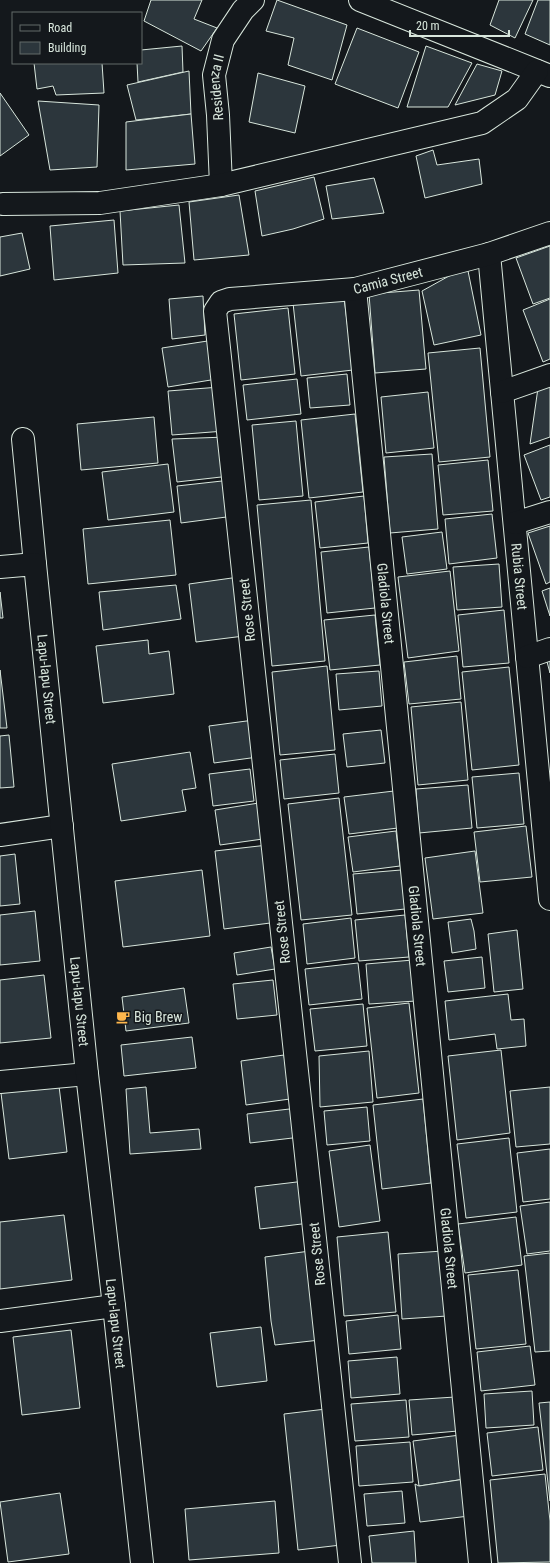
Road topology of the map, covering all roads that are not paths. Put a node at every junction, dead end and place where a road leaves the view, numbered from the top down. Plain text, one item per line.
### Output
1 (253, 0) edge
2 (360, 0) edge
3 (544, 73) edge
4 (221, 185) junction
5 (3, 204) dead end
6 (550, 233) edge
7 (490, 254) junction
8 (354, 289) junction
9 (221, 302) joint
10 (550, 375) edge
11 (502, 392) junction
12 (23, 439) dead end
13 (550, 512) edge
14 (515, 523) junction
15 (35, 564) junction
16 (0, 567) edge
17 (550, 649) edge
18 (527, 657) junction
19 (545, 795) edge
20 (62, 826) junction
21 (0, 835) edge
22 (550, 899) edge
23 (87, 1074) junction
24 (0, 1082) edge
25 (114, 1306) junction
26 (0, 1321) edge
27 (142, 1563) edge
28 (350, 1563) edge
29 (480, 1563) edge

1 - 4 street, Residenza II
2 - 3 street
3 - 4 street
4 - 5 street
6 - 7 street, Camia Street
7 - 8 street, Camia Street
7 - 11 street, Rubia Street
8 - 9 street, Camia Street
8 - 29 street, Gladiola Street
9 - 28 street, Rose Street
10 - 11 street
11 - 14 street, Rubia Street
12 - 15 street, Lapu-lapu Street
13 - 14 street
14 - 18 street, Rubia Street
15 - 16 street
15 - 20 street, Lapu-lapu Street
17 - 18 street
18 - 19 street, Rubia Street
19 - 22 street, Rubia Street
20 - 21 street
20 - 23 street, Lapu-lapu Street
23 - 24 street
23 - 25 street, Lapu-lapu Street
25 - 26 street
25 - 27 street, Lapu-lapu Street

